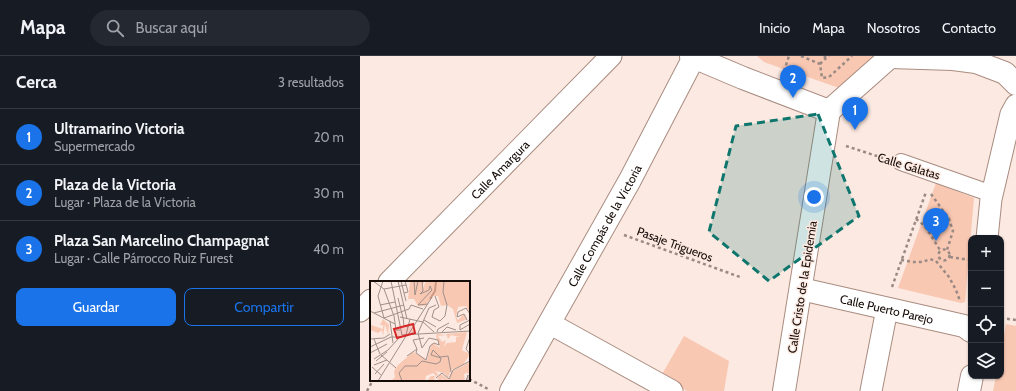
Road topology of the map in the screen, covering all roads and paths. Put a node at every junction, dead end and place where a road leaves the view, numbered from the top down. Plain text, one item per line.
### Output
1 (611, 56) edge
2 (693, 56) edge
3 (729, 56) edge
4 (789, 56) edge
5 (801, 56) edge
6 (852, 56) edge
7 (890, 56) edge
8 (826, 57) edge
9 (954, 58) edge
10 (820, 64) junction
11 (783, 72) dead end
12 (743, 78) junction
13 (1016, 84) edge
14 (1016, 105) edge
15 (829, 112) junction
16 (826, 139) junction
17 (901, 162) joint
18 (992, 194) junction
19 (916, 219) junction
20 (604, 227) junction
21 (987, 235) edge
22 (940, 250) junction
23 (947, 250) junction
24 (950, 257) junction
25 (940, 259) junction
26 (901, 260) junction
27 (968, 260) edge
28 (936, 261) junction
29 (740, 277) dead end
30 (390, 281) edge
31 (802, 289) junction
32 (370, 301) edge
33 (889, 301) junction
34 (961, 303) dead end
35 (360, 311) edge
36 (1004, 318) edge
37 (1016, 320) edge
38 (549, 323) junction
39 (968, 329) edge
40 (971, 379) edge
41 (470, 380) edge
42 (372, 381) edge
43 (367, 391) edge
44 (492, 391) edge
45 (511, 391) edge
46 (672, 391) edge
47 (784, 391) edge
48 (871, 391) edge
49 (969, 391) edge

1 - 30 street, Calle Amargura
2 - 12 street
2 - 20 street, Calle Compás de la Victoria
3 - 12 street
4 - 11 path
5 - 10 path
6 - 10 path
7 - 9 street
7 - 15 street
8 - 10 path
9 - 13 street
12 - 15 street
14 - 18 street
15 - 16 street, Calle Cristo de la Epidemia
16 - 17 path, Calle Gálatas
16 - 31 street, Calle Cristo de la Epidemia
17 - 18 street, Calle Gálatas
18 - 21 street
19 - 22 path
19 - 23 path
19 - 26 path
20 - 29 path, Pasaje Trigueros
20 - 38 street, Calle Compás de la Victoria
22 - 23 path
22 - 25 path
23 - 24 path
24 - 25 path
24 - 27 path
25 - 28 path
26 - 28 path
26 - 33 path
28 - 34 path
31 - 33 street, Calle Puerto Parejo
31 - 47 street, Calle Cristo de la Epidemia
32 - 35 street
33 - 39 street, Calle Puerto Parejo
33 - 48 street
36 - 37 path
38 - 45 street, Calle Compás de la Victoria
38 - 46 street
40 - 49 street
41 - 44 path
42 - 43 path

